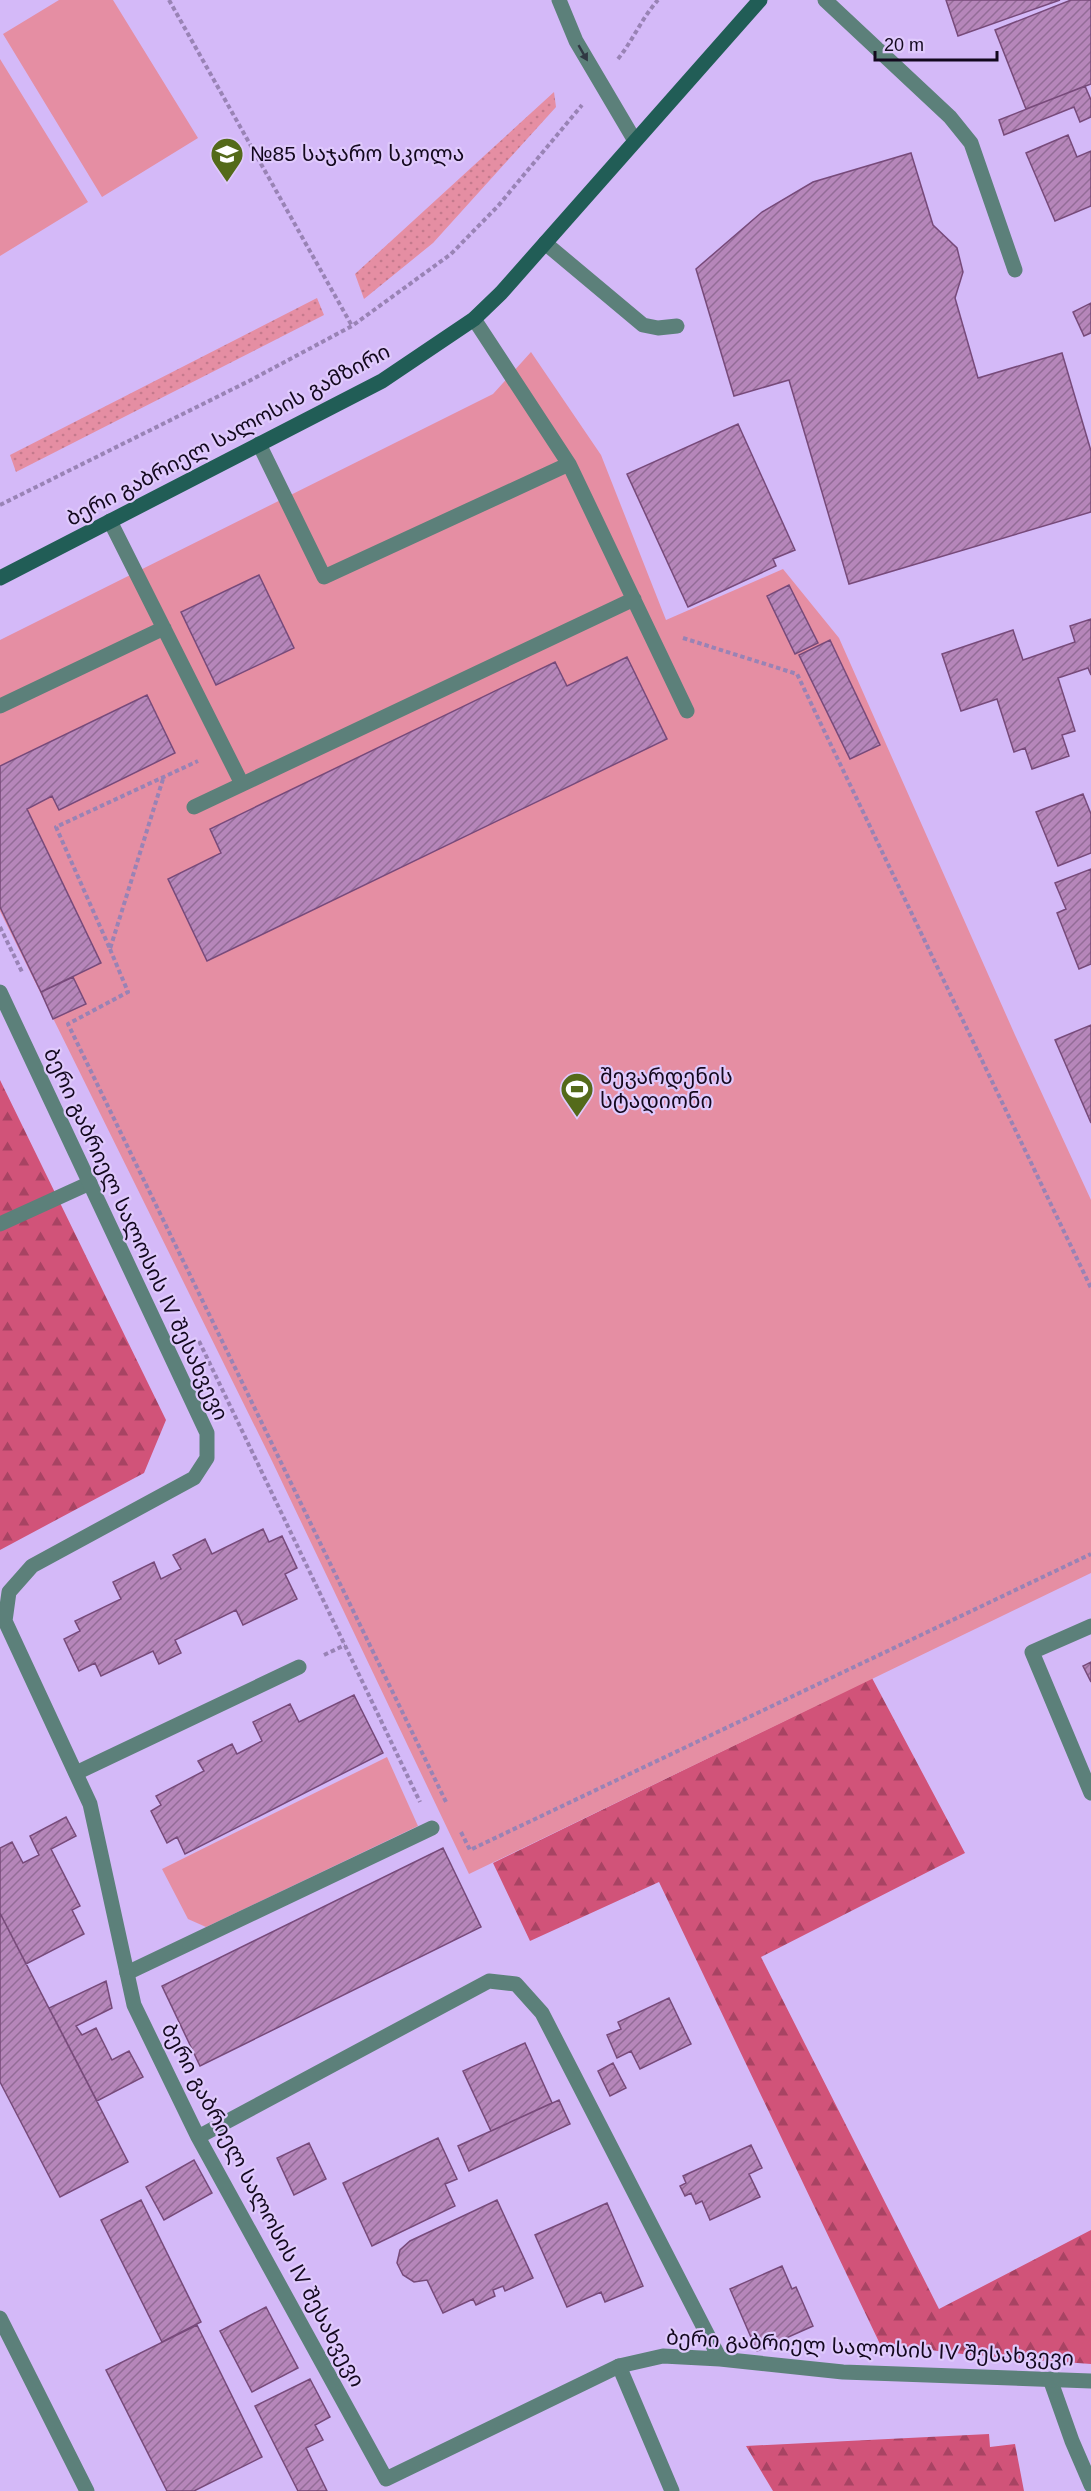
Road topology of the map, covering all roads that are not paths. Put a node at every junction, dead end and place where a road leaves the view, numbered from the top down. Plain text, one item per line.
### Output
1 (559, 0) edge
2 (760, 0) edge
3 (825, 0) edge
4 (635, 141) junction
5 (545, 243) junction
6 (1015, 270) dead end
7 (474, 320) junction
8 (677, 326) dead end
9 (259, 444) junction
10 (569, 464) junction
11 (110, 521) junction
12 (0, 578) edge
13 (634, 599) junction
14 (164, 628) junction
15 (0, 706) edge
16 (687, 711) dead end
17 (242, 784) junction
18 (194, 807) dead end
19 (0, 992) edge
20 (90, 1183) junction
21 (0, 1224) edge
22 (1091, 1626) edge
23 (299, 1667) dead end
24 (75, 1773) junction
25 (1091, 1793) edge
26 (432, 1828) road end
27 (127, 1973) junction
28 (198, 2137) junction
29 (0, 2318) edge
30 (720, 2359) junction
31 (619, 2366) junction
32 (1050, 2379) junction
33 (1091, 2381) edge
34 (385, 2485) edge
35 (1091, 2485) edge
36 (87, 2491) edge
37 (672, 2491) edge

1 -> 4 street
2 - 4 main road, ბერი გაბრიელ სალოსის გამზირი
3 - 6 street
4 - 5 main road, ბერი გაბრიელ სალოსის გამზირი
5 - 7 main road, ბერი გაბრიელ სალოსის გამზირი
5 - 8 street
7 - 9 main road, ბერი გაბრიელ სალოსის გამზირი
7 - 10 street
9 - 10 street
9 - 11 main road, ბერი გაბრიელ სალოსის გამზირი
10 - 13 street
11 - 12 main road, ბერი გაბრიელ სალოსის გამზირი
11 - 14 street
13 - 16 street
13 - 17 street
14 - 15 street
14 - 17 street
17 - 18 street
19 - 20 street, ბერი გაბრიელ სალოსის IV შესახვევი
20 - 21 street
20 - 24 street, ბერი გაბრიელ სალოსის IV შესახვევი
22 - 25 street
23 - 24 street
24 - 27 street, ბერი გაბრიელ სალოსის IV შესახვევი
26 - 27 street
27 - 28 street, ბერი გაბრიელ სალოსის IV შესახვევი
28 - 30 street
28 - 34 street, ბერი გაბრიელ სალოსის IV შესახვევი
29 - 36 street
30 - 31 street, ბერი გაბრიელ სალოსის IV შესახვევი
30 - 32 street, ბერი გაბრიელ სალოსის IV შესახვევი
31 - 34 street, ბერი გაბრიელ სალოსის IV შესახვევი
31 - 37 street
32 - 33 street, ბერი გაბრიელ სალოსის IV შესახვევი
32 - 35 street

